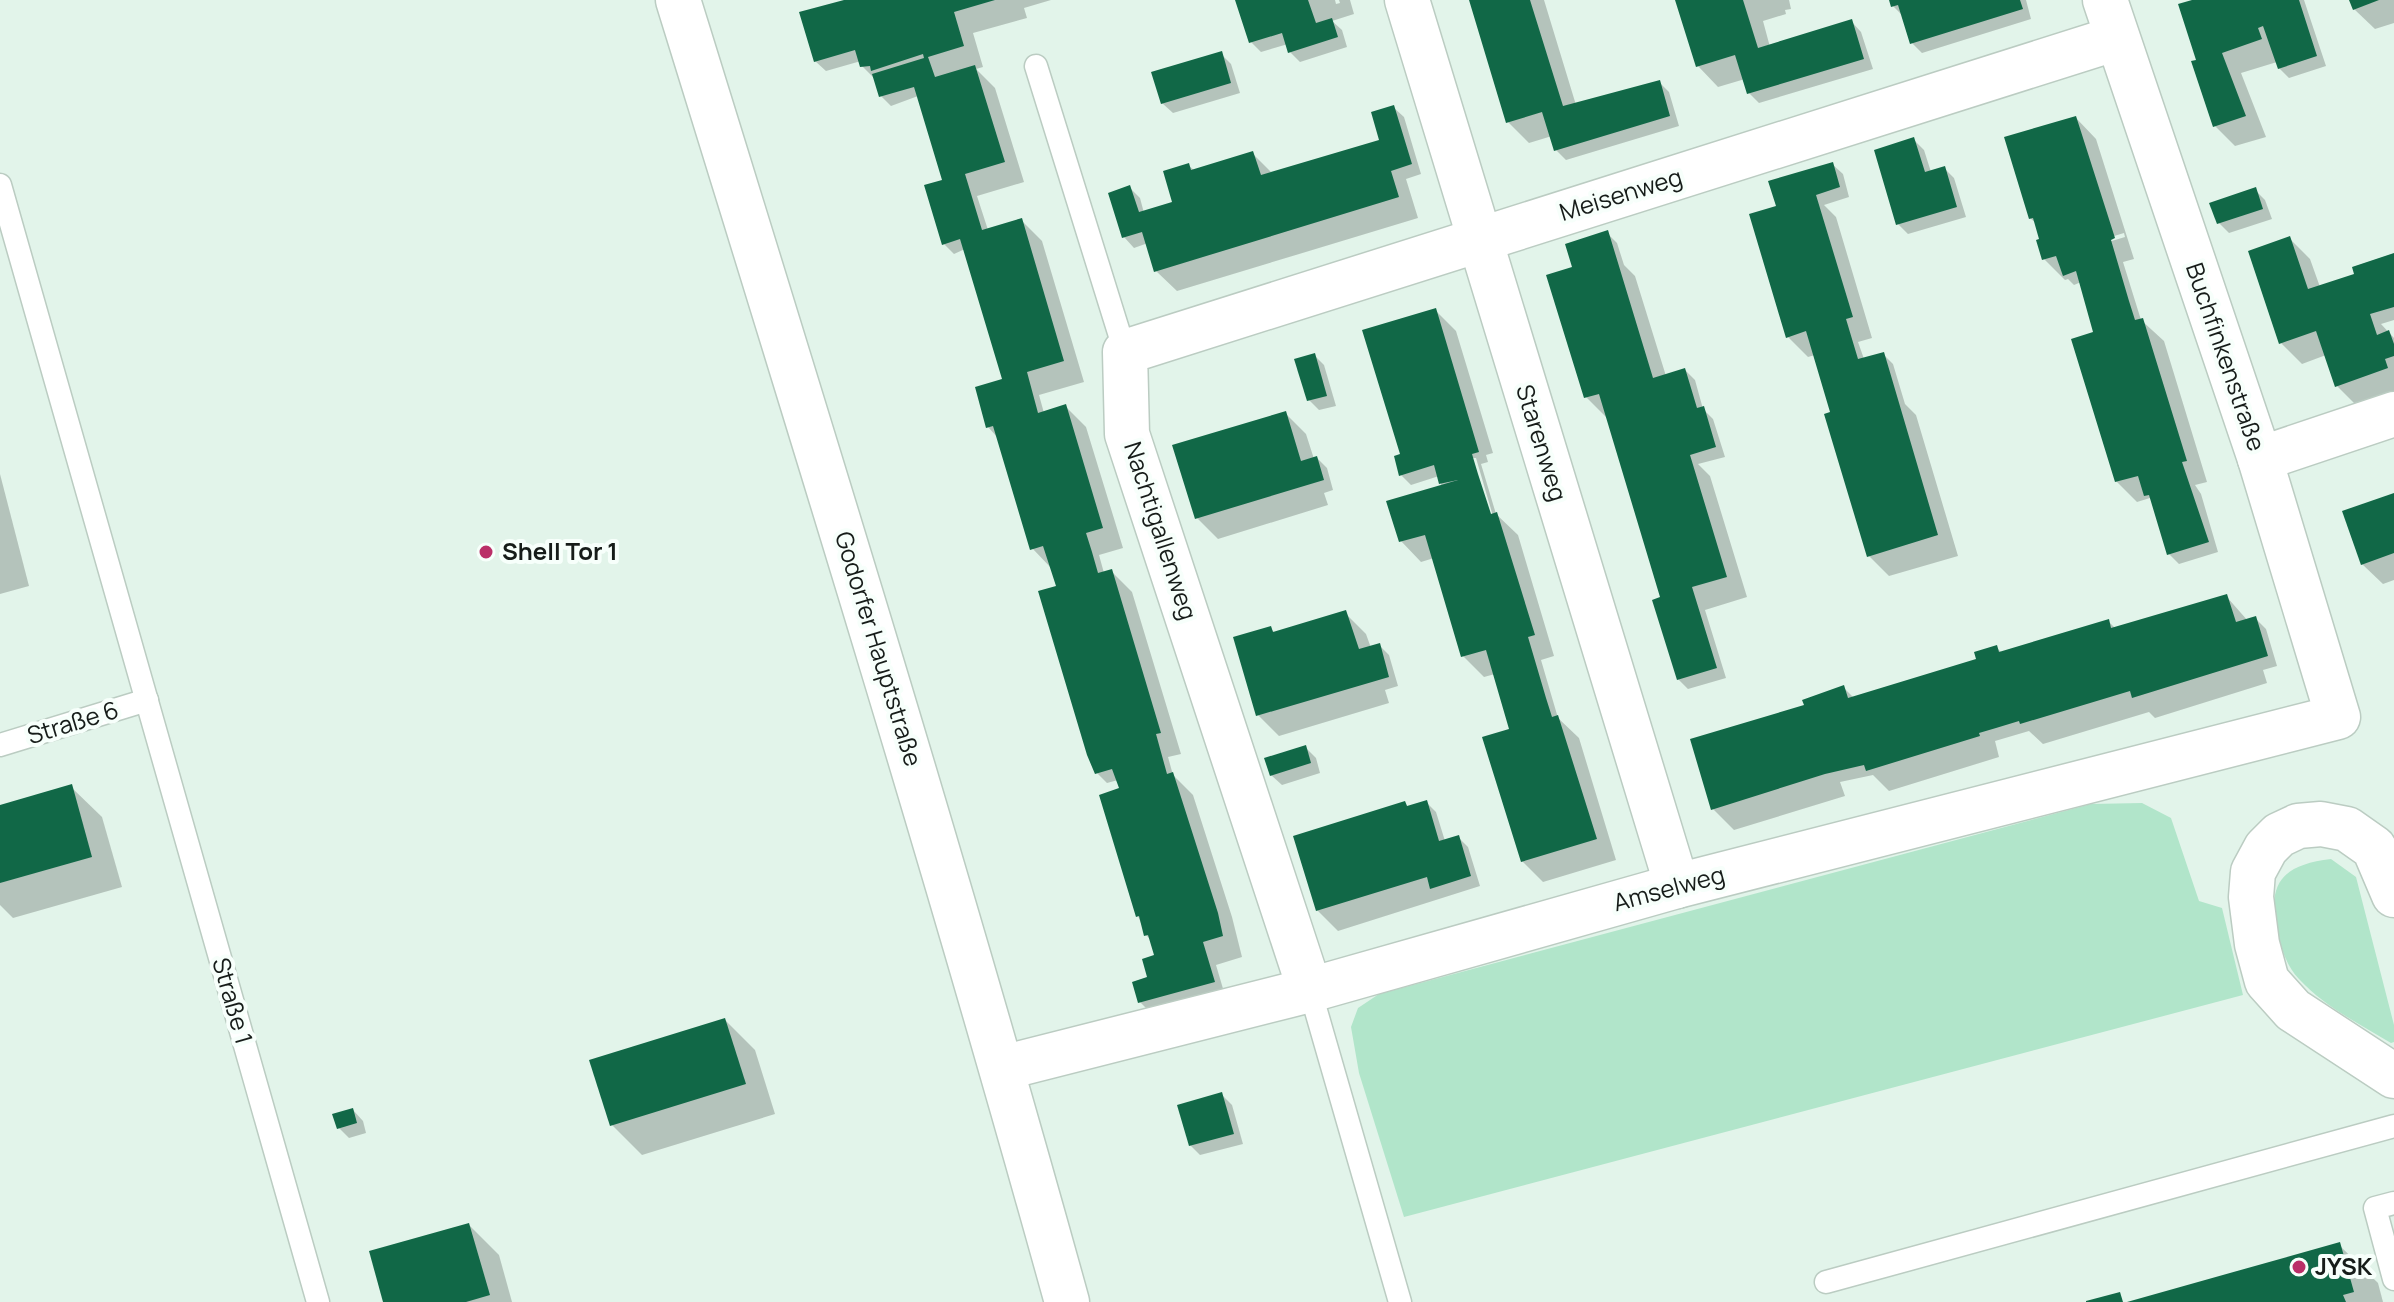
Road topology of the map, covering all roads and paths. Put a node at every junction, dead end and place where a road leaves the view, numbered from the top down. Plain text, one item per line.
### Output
1 (678, 0) edge
2 (1407, 0) edge
3 (2111, 19) edge
4 (1036, 66) dead end
5 (0, 185) edge
6 (1478, 239) junction
7 (1125, 352) junction
8 (2394, 414) edge
9 (2260, 459) junction
10 (147, 700) junction
11 (2338, 717) joint
12 (0, 745) edge
13 (1677, 886) junction
14 (2394, 895) edge
15 (1310, 990) junction
16 (1002, 1068) junction
17 (2394, 1076) edge
18 (2394, 1126) edge
19 (2394, 1203) edge
20 (2394, 1279) edge
21 (1826, 1282) dead end
22 (318, 1302) edge
23 (1067, 1302) edge
24 (1400, 1302) edge

1 - 16 street, Godorfer Hauptstraße
2 - 6 street, Starenweg
3 - 6 street, Meisenweg
3 - 9 street, Buchfinkenstraße
4 - 7 lane, Nachtigallenweg
5 - 10 lane, Straße 1
6 - 7 street, Meisenweg
6 - 13 street, Starenweg
7 - 15 street, Nachtigallenweg
8 - 9 street
9 - 11 street, Buchfinkenstraße
10 - 12 lane, Straße 6
10 - 22 lane, Straße 1
11 - 13 street, Amselweg
13 - 15 street, Amselweg
14 - 17 street
15 - 16 street, Amselweg
15 - 24 lane
16 - 23 street, Godorfer Hauptstraße
18 - 21 lane
19 - 20 lane

